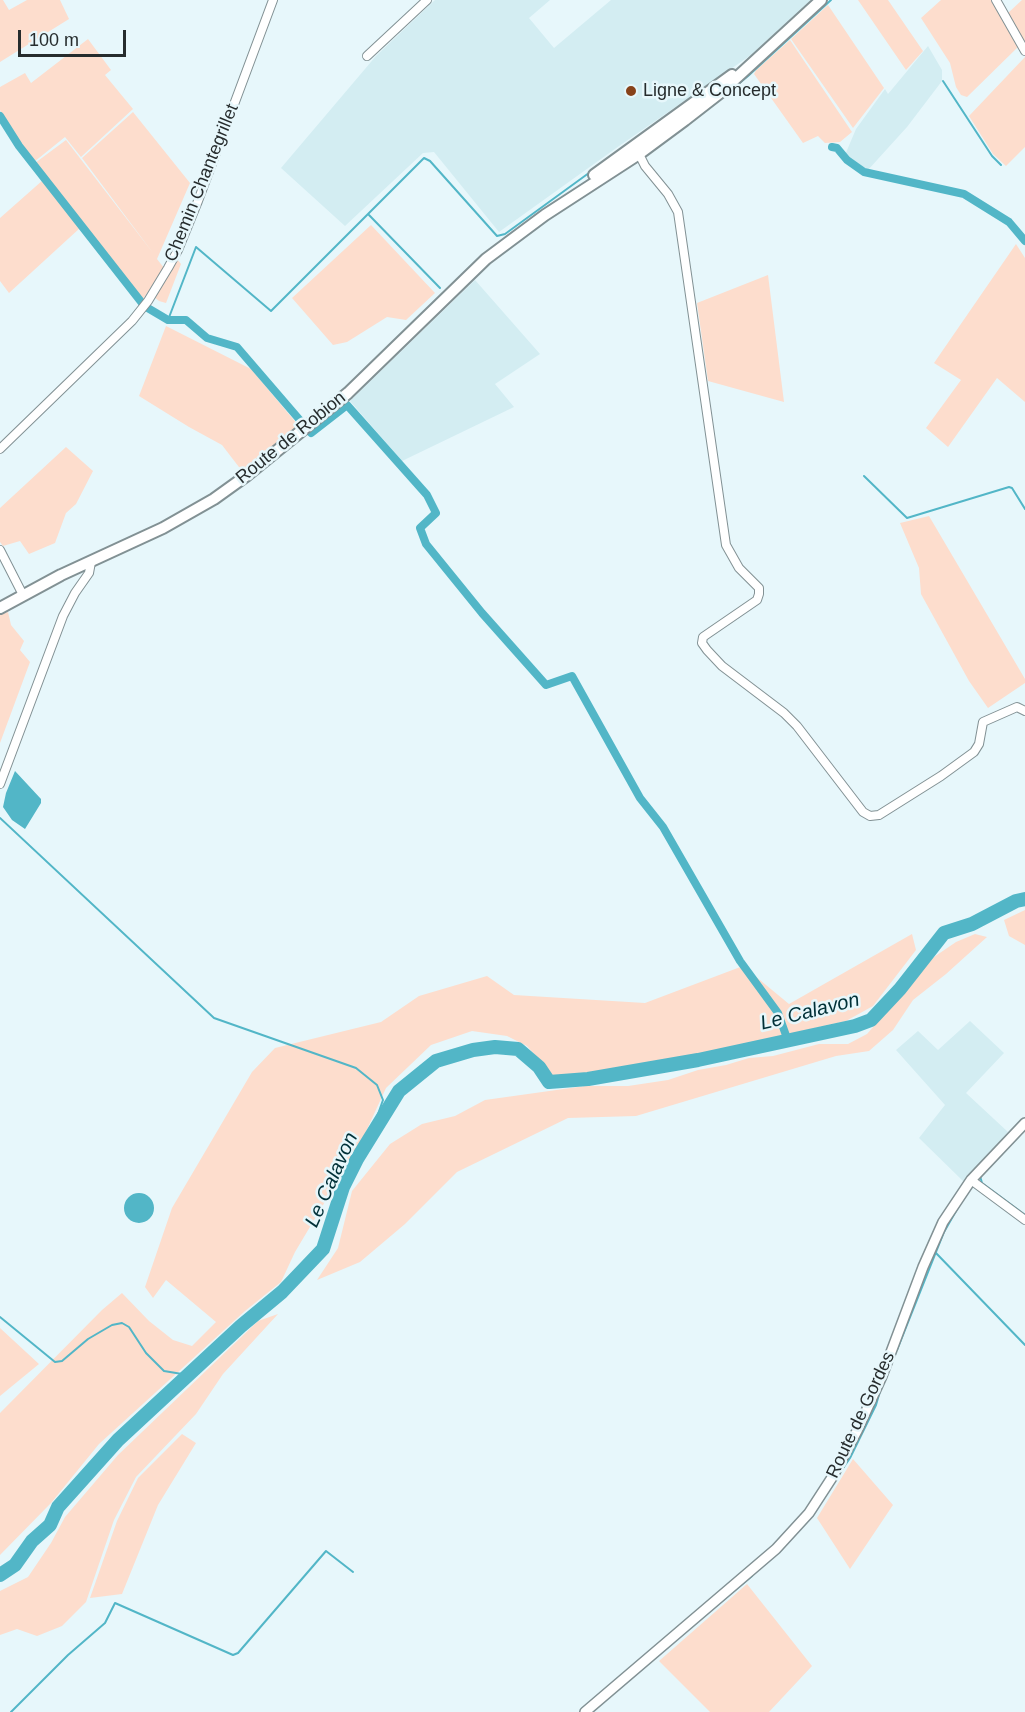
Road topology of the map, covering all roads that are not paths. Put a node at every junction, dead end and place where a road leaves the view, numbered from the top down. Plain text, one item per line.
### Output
1 (273, 0) edge
2 (427, 0) edge
3 (821, 0) edge
4 (996, 0) edge
5 (1025, 51) edge
6 (760, 55) junction
7 (368, 56) dead end
8 (662, 125) junction
9 (638, 152) junction
10 (545, 215) junction
11 (0, 449) edge
12 (0, 550) edge
13 (91, 562) junction
14 (23, 595) junction
15 (0, 608) edge
16 (1025, 711) edge
17 (0, 784) edge
18 (1025, 1123) edge
19 (971, 1180) junction
20 (1025, 1220) edge
21 (585, 1712) edge

1 - 11 street, Chemin Chantegrillet
2 - 7 street
3 - 6 main road, Route de Robion
4 - 5 street
6 - 8 main road, Route de Robion
6 - 9 main road, Route de Robion
8 - 9 street
8 - 10 main road, Route de Robion
9 - 10 main road, Route de Robion
9 - 16 street
10 - 13 main road, Route de Robion
12 - 14 street
13 - 14 main road, Route de Robion
13 - 17 street
14 - 15 main road, Route de Robion
18 - 19 street, Route de Gordes
19 - 20 street
19 - 21 street, Route de Gordes

